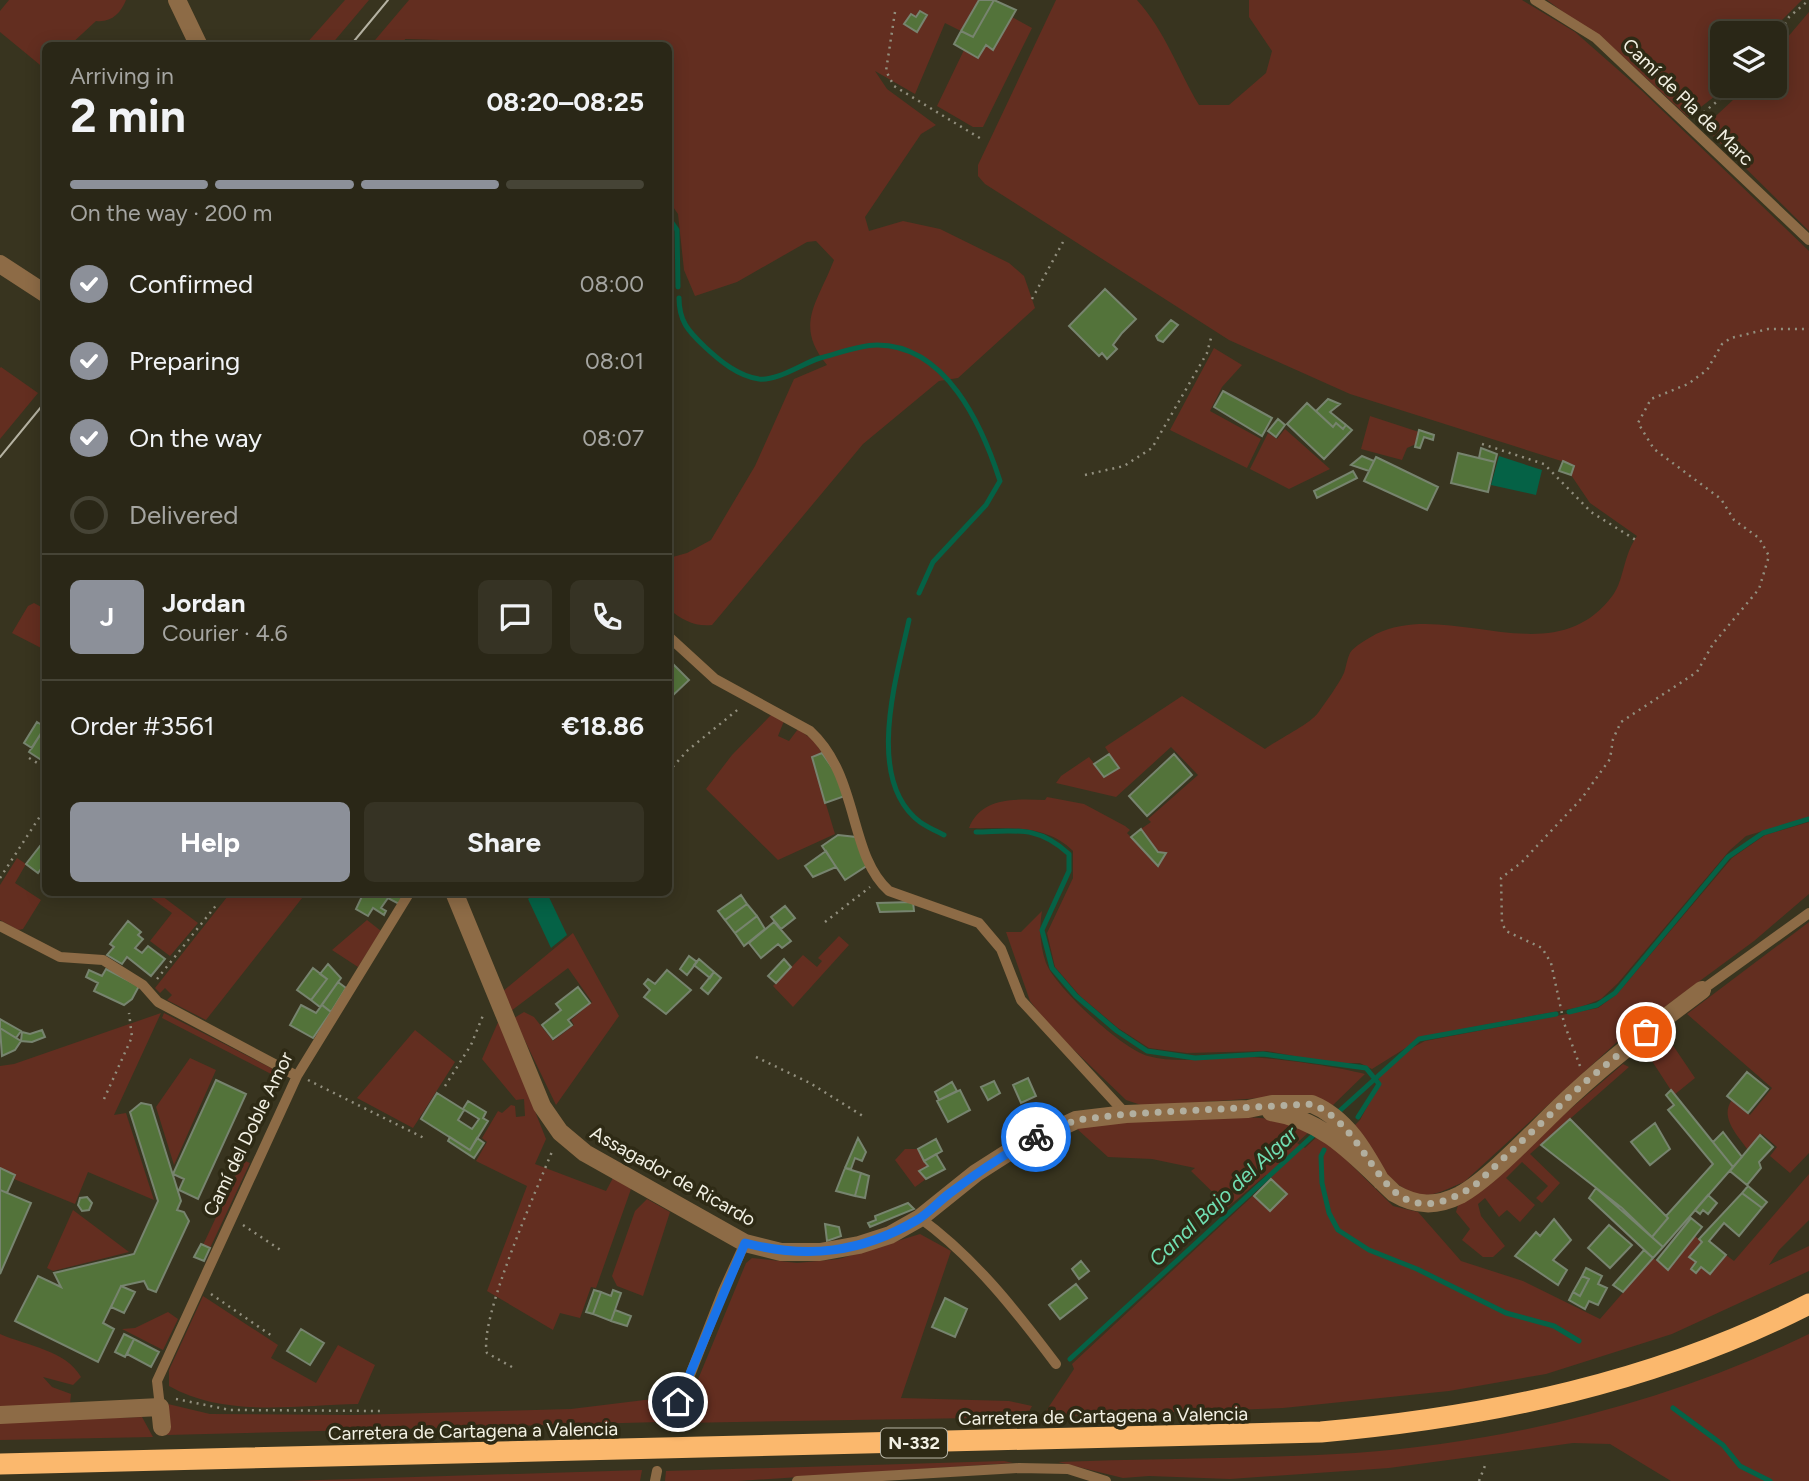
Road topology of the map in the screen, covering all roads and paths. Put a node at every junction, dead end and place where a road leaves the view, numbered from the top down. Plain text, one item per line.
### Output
1 (177, 0) edge
2 (1535, 0) edge
3 (1809, 0) edge
4 (895, 12) dead end
5 (1787, 21) edge
6 (197, 42) edge
7 (1722, 98) edge
8 (1688, 126) junction
9 (983, 140) dead end
10 (1809, 240) edge
11 (1063, 242) dead end
12 (0, 264) edge
13 (42, 291) edge
14 (1032, 299) dead end
15 (1809, 329) edge
16 (1211, 338) dead end
17 (1482, 444) dead end
18 (1085, 474) dead end
19 (1639, 542) dead end
20 (672, 640) edge
21 (750, 697) junction
22 (29, 758) dead end
23 (42, 766) edge
24 (672, 768) edge
25 (42, 813) edge
26 (0, 878) edge
27 (879, 883) junction
28 (408, 896) edge
29 (456, 896) edge
30 (218, 903) dead end
31 (1809, 913) edge
32 (825, 922) dead end
33 (0, 926) edge
34 (148, 990) junction
35 (1702, 990) joint
36 (496, 994) junction
37 (129, 1013) dead end
38 (756, 1057) dead end
39 (297, 1076) junction
40 (1585, 1082) junction
41 (445, 1086) dead end
42 (104, 1099) dead end
43 (1126, 1114) junction
44 (866, 1118) dead end
45 (559, 1132) junction
46 (424, 1138) dead end
47 (231, 1218) junction
48 (920, 1219) junction
49 (745, 1243) junction
50 (282, 1251) dead end
51 (199, 1287) junction
52 (1809, 1304) edge
53 (272, 1336) dead end
54 (1056, 1364) dead end
55 (512, 1367) dead end
56 (160, 1401) junction
57 (382, 1411) dead end
58 (0, 1415) edge
59 (670, 1426) dead end
60 (162, 1427) dead end
61 (1486, 1463) dead end
62 (0, 1464) edge
63 (797, 1481) edge
64 (1106, 1481) edge
65 (1479, 1481) edge

1 - 6 street
2 - 8 lane, Camí de Pla de Marc
3 - 5 path
4 - 9 path
7 - 8 path
8 - 10 lane, Camí de Pla de Marc
11 - 14 path
12 - 13 street
15 - 40 path
16 - 18 path
17 - 19 path
20 - 21 lane
21 - 24 path
21 - 27 lane
22 - 23 path
25 - 26 path
27 - 32 path
27 - 43 lane
28 - 39 lane, Camí del Doble Amor
29 - 36 street, Assagador de Ricardo
30 - 34 path
31 - 35 lane, Assagador de Ricardo
33 - 34 lane
34 - 39 lane
35 - 40 street, Assagador de Ricardo
36 - 41 path
36 - 45 street, Assagador de Ricardo
37 - 42 path
38 - 44 path
39 - 46 path
39 - 47 lane, Camí del Doble Amor
40 - 43 street, Assagador de Ricardo
43 - 48 street, Assagador de Ricardo
45 - 49 street, Assagador de Ricardo
45 - 55 path
47 - 50 path
47 - 51 lane, Camí del Doble Amor
48 - 49 street, Assagador de Ricardo
48 - 54 lane
49 - 59 lane
51 - 53 path
51 - 56 lane, Camí del Doble Amor
52 - 62 highway, Carretera de Cartagena a Valencia / N-332
56 - 57 path
56 - 58 street
56 - 60 street, Camí del Doble Amor
61 - 65 path
63 - 64 lane

